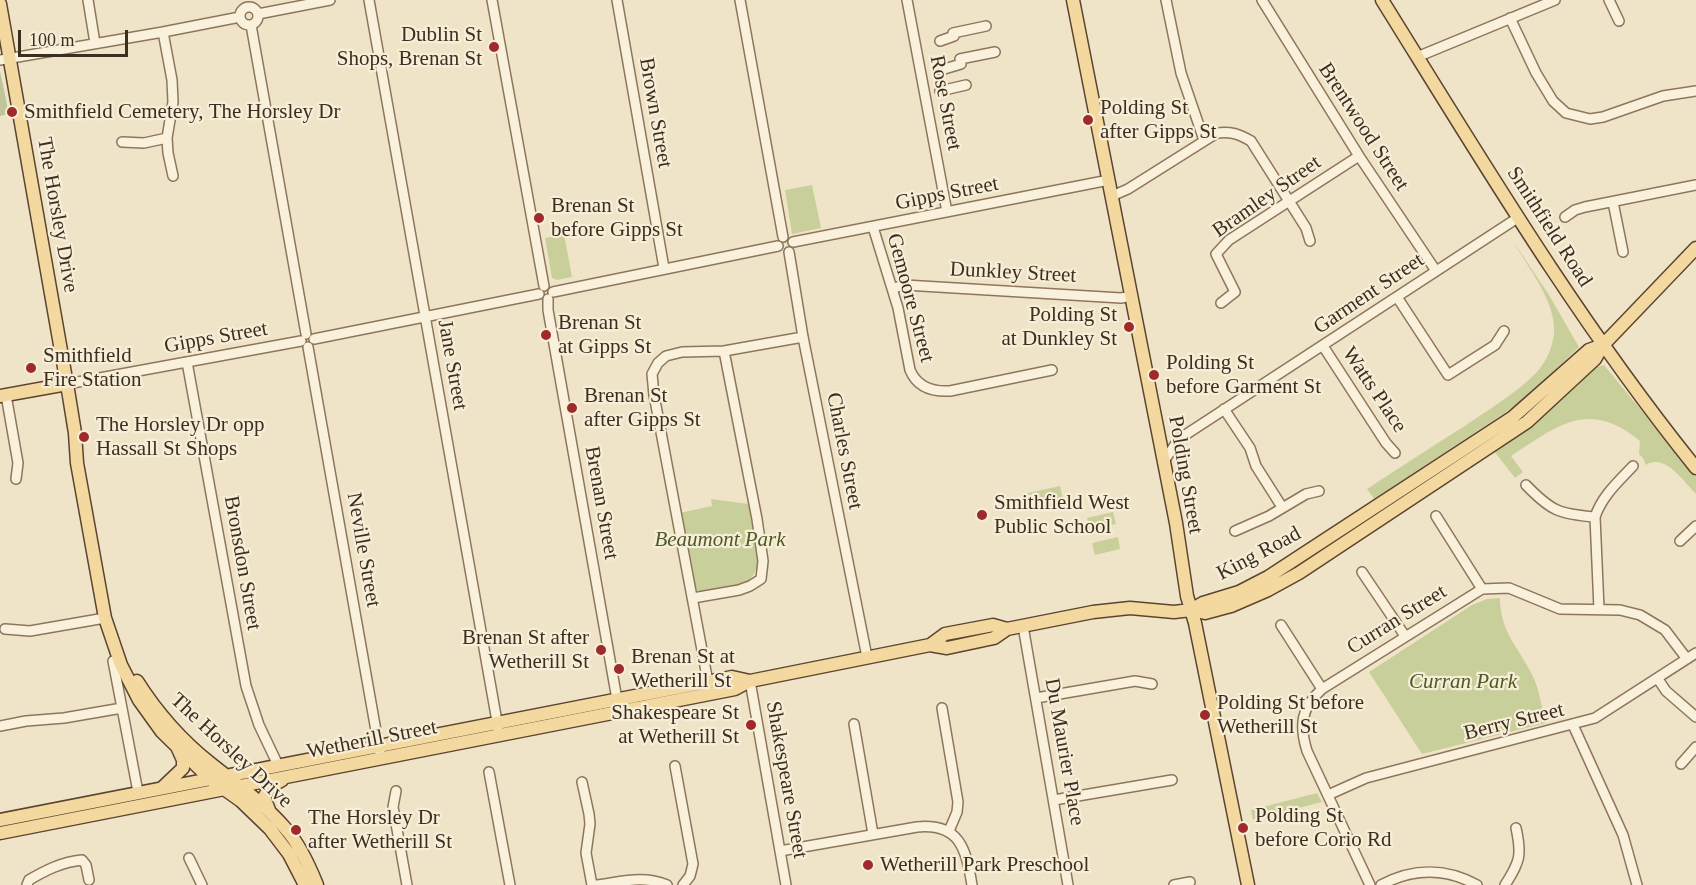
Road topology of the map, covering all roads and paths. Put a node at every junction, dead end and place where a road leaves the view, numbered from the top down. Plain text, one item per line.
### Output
1 (88, 0) edge
2 (330, 0) edge
3 (369, 0) edge
4 (492, 0) edge
5 (617, 0) edge
6 (740, 0) edge
7 (907, 0) edge
8 (1073, 0) edge
9 (1166, 0) edge
10 (1262, 0) edge
11 (1382, 0) edge
12 (1555, 0) edge
13 (1609, 0) edge
14 (248, 3) edge
15 (0, 4) edge
16 (258, 14) junction
17 (240, 17) junction
18 (1510, 18) junction
19 (1619, 21) dead end
20 (251, 25) junction
21 (986, 26) dead end
22 (163, 32) junction
23 (940, 41) dead end
24 (95, 43) junction
25 (995, 52) dead end
26 (1417, 57) junction
27 (4, 59) edge
28 (941, 70) dead end
29 (966, 85) dead end
30 (1696, 91) edge
31 (940, 92) dead end
32 (167, 138) junction
33 (1204, 140) junction
34 (122, 142) dead end
35 (1359, 156) junction
36 (173, 177) dead end
37 (1109, 180) junction
38 (1696, 186) edge
39 (1112, 196) junction
40 (1289, 201) junction
41 (1613, 202) junction
42 (947, 212) junction
43 (1519, 217) junction
44 (1565, 217) dead end
45 (873, 227) junction
46 (1310, 241) dead end
47 (780, 242) junction
48 (793, 242) junction
49 (1696, 248) edge
50 (789, 252) junction
51 (1623, 252) dead end
52 (664, 268) junction
53 (1436, 271) junction
54 (893, 288) junction
55 (546, 293) junction
56 (1132, 296) junction
57 (1397, 297) junction
58 (1221, 303) dead end
59 (425, 317) junction
60 (1504, 331) dead end
61 (803, 338) junction
62 (307, 341) junction
63 (1603, 345) junction
64 (1323, 346) junction
65 (724, 351) junction
66 (187, 362) junction
67 (1052, 370) dead end
68 (67, 384) junction
69 (3, 395) edge
70 (1224, 409) junction
71 (1158, 432) junction
72 (75, 433) junction
73 (1179, 439) junction
74 (1395, 453) dead end
75 (1163, 461) junction
76 (1634, 466) dead end
77 (1696, 468) edge
78 (16, 479) dead end
79 (1526, 485) dead end
80 (1318, 491) dead end
81 (1282, 507) junction
82 (1436, 516) dead end
83 (1594, 517) junction
84 (1696, 526) edge
85 (1235, 531) dead end
86 (1680, 540) dead end
87 (1362, 572) dead end
88 (1482, 589) junction
89 (693, 598) junction
90 (1599, 609) junction
91 (1191, 610) junction
92 (105, 618) junction
93 (1023, 626) junction
94 (1281, 626) dead end
95 (5, 629) dead end
96 (1405, 636) junction
97 (1696, 653) edge
98 (867, 657) junction
99 (1687, 659) junction
100 (113, 661) dead end
101 (1658, 679) junction
102 (750, 681) junction
103 (708, 682) junction
104 (1152, 684) dead end
105 (1322, 689) junction
106 (1036, 698) junction
107 (617, 699) junction
108 (122, 708) junction
109 (942, 708) dead end
110 (620, 712) junction
111 (1696, 717) edge
112 (498, 723) junction
113 (854, 724) dead end
114 (1573, 725) junction
115 (0, 726) edge
116 (500, 736) junction
117 (175, 746) junction
118 (379, 746) junction
119 (1696, 747) edge
120 (381, 759) junction
121 (1681, 764) dead end
122 (278, 765) junction
123 (675, 766) dead end
124 (489, 772) dead end
125 (295, 775) junction
126 (225, 776) junction
127 (210, 779) junction
128 (1172, 780) dead end
129 (582, 782) dead end
130 (239, 786) junction
131 (161, 788) junction
132 (223, 789) junction
133 (396, 791) dead end
134 (138, 792) junction
135 (1328, 795) junction
136 (1054, 800) junction
137 (269, 810) junction
138 (0, 820) edge
139 (1516, 828) dead end
140 (949, 831) junction
141 (0, 833) edge
142 (873, 834) junction
143 (780, 851) junction
144 (189, 858) dead end
145 (89, 880) dead end
146 (1190, 882) dead end
147 (27, 885) edge
148 (202, 885) edge
149 (305, 885) edge
150 (316, 885) edge
151 (407, 885) edge
152 (510, 885) edge
153 (592, 885) edge
154 (597, 885) edge
155 (668, 885) edge
156 (683, 885) edge
157 (786, 885) edge
158 (972, 885) edge
159 (1068, 885) edge
160 (1174, 885) edge
161 (1248, 885) edge
162 (1370, 885) edge
163 (1381, 885) edge
164 (1477, 885) edge
165 (1505, 885) edge
166 (1637, 885) edge

1 - 24 street
2 - 16 street
3 - 59 street, Jane Street
4 - 55 street, Brenan Street
5 - 52 street, Brown Street
6 - 47 street
7 - 42 street, Rose Street
8 - 37 main road, Polding Street
9 - 33 street
10 - 35 street, Brentwood Street
11 - 26 main road, Smithfield Road
12 - 18 street
13 - 19 street
14 - 16 street
14 - 17 street
15 - 27 main road, The Horsley Drive
16 - 20 street
17 - 20 street
17 - 22 street
18 - 26 street
18 - 30 street
20 - 62 street, Neville Street
21 - 23 street
22 - 24 street
22 - 32 street
24 - 27 street
25 - 28 street
26 - 43 main road, Smithfield Road
27 - 68 main road, The Horsley Drive
29 - 31 street
32 - 34 street
32 - 36 street
33 - 39 street
33 - 40 street
35 - 40 street, Bramley Street
35 - 53 street, Brentwood Street
37 - 39 main road, Polding Street
37 - 42 street, Gipps Street
38 - 41 street
39 - 56 main road, Polding Street
40 - 46 street
40 - 58 street, Bramley Street
41 - 44 street
41 - 51 street
42 - 45 street, Gipps Street
43 - 53 street, Garment Street
43 - 63 main road, Smithfield Road
45 - 48 street, Gipps Street
45 - 54 street, Gemoore Street
47 - 48 street
47 - 50 street
47 - 52 street, Gipps Street
48 - 50 street
49 - 63 main road, King Road
50 - 61 street, Charles Street
52 - 55 street, Gipps Street
53 - 57 street, Garment Street
54 - 56 street, Dunkley Street
54 - 67 street, Gemoore Street
55 - 59 street, Gipps Street
55 - 107 street, Brenan Street
56 - 71 main road, Polding Street
57 - 60 street
57 - 64 street, Garment Street
59 - 62 street, Gipps Street
59 - 112 street, Jane Street
61 - 65 street
61 - 98 street, Charles Street
62 - 66 street, Gipps Street
62 - 118 street, Neville Street
63 - 77 main road, Smithfield Road
63 - 91 main road, King Road
64 - 70 street, Garment Street
64 - 74 street, Watts Place
65 - 89 street
65 - 89 street
66 - 68 street, Gipps Street
66 - 122 street, Bronsdon Street
68 - 69 main road
68 - 72 main road, The Horsley Drive
69 - 78 street
70 - 73 street, Garment Street
70 - 81 street
71 - 73 street
71 - 75 main road, Polding Street
72 - 92 main road, The Horsley Drive
72 - 126 main road, The Horsley Drive
73 - 75 street, Garment Street
75 - 91 main road, Polding Street
76 - 83 street
79 - 83 street
80 - 81 street
81 - 85 street
82 - 88 street
83 - 90 street
84 - 86 street
87 - 96 street
88 - 90 street
88 - 96 street, Curran Street
89 - 103 street
90 - 99 street
91 - 93 main road, Wetherill Street
91 - 161 main road, Polding Street
92 - 95 street
92 - 117 main road, The Horsley Drive
93 - 98 main road, Wetherill Street
93 - 106 street, Du Maurier Place
94 - 105 street
96 - 105 street, Curran Street
97 - 99 street, Berry Street
98 - 102 main road, Wetherill Street
99 - 101 street, Berry Street
100 - 108 street
101 - 111 street
101 - 114 street, Berry Street
102 - 103 main road, Wetherill Street
102 - 110 main road, Wetherill Street
102 - 143 street, Shakespeare Street
103 - 107 main road, Wetherill Street
104 - 106 street
105 - 135 street, Curran Street
106 - 136 street, Du Maurier Place
107 - 110 street, Brenan Street
107 - 112 main road, Wetherill Street
108 - 115 street
108 - 134 street
109 - 140 street
110 - 116 main road, Wetherill Street
112 - 116 street, Jane Street
112 - 118 main road, Wetherill Street
113 - 142 street
114 - 135 street, Berry Street
114 - 166 street
116 - 120 main road, Wetherill Street
117 - 127 main road, The Horsley Drive
117 - 131 main road
118 - 120 street, Neville Street
118 - 122 main road, Wetherill Street
119 - 121 street
120 - 125 main road, Wetherill Street
122 - 126 main road, Wetherill Street
123 - 156 street
124 - 152 street
125 - 130 main road, Wetherill Street
125 - 137 main road
126 - 127 main road, Wetherill Street
126 - 130 main road, The Horsley Drive
127 - 131 main road, Wetherill Street
127 - 132 main road, The Horsley Drive
128 - 136 street
129 - 153 street
130 - 132 main road, Wetherill Street
130 - 137 main road, The Horsley Drive
131 - 134 main road, Wetherill Street
132 - 141 main road, Wetherill Street
132 - 149 main road, The Horsley Drive
133 - 151 street
134 - 138 main road, Wetherill Street
135 - 162 street, Curran Street
136 - 159 street, Du Maurier Place
137 - 150 main road, The Horsley Drive
139 - 165 street
140 - 142 street
140 - 158 street
142 - 143 street
143 - 157 street, Shakespeare Street
144 - 148 street
145 - 147 street
146 - 160 street
154 - 155 street
163 - 164 street

